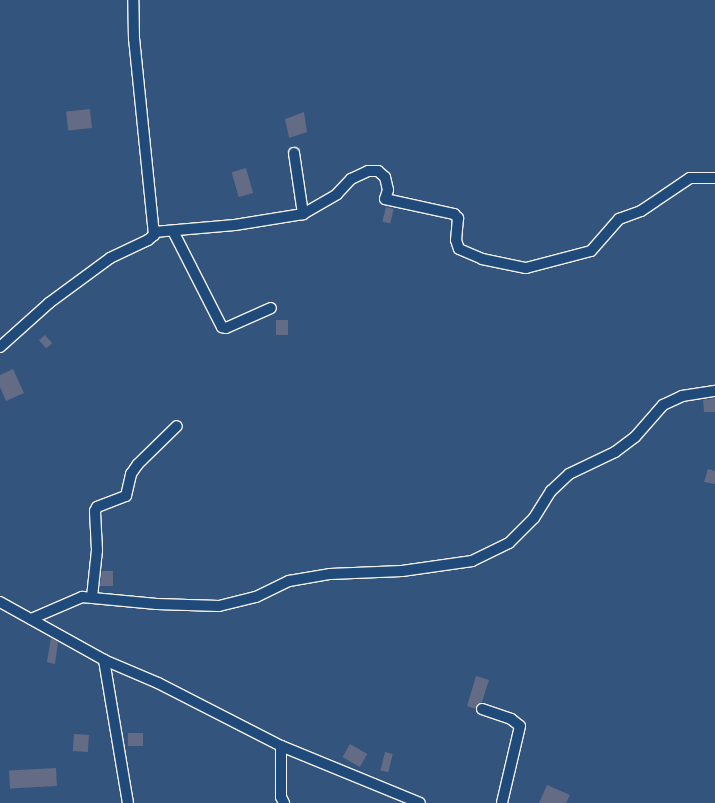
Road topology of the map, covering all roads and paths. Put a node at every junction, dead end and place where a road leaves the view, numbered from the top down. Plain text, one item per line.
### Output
1 (133, 0) edge
2 (294, 154) dead end
3 (715, 178) edge
4 (303, 214) junction
5 (173, 231) junction
6 (154, 232) junction
7 (271, 308) dead end
8 (0, 348) edge
9 (715, 391) edge
10 (177, 426) dead end
11 (92, 597) junction
12 (0, 602) edge
13 (31, 619) junction
14 (104, 660) junction
15 (482, 708) dead end
16 (281, 746) junction
17 (128, 803) edge
18 (284, 803) edge
19 (420, 803) edge
20 (502, 803) edge

1 - 6 street
2 - 4 street
3 - 4 street
4 - 5 street
5 - 6 street
5 - 7 street
6 - 8 street
9 - 11 street
10 - 11 street
11 - 13 street
12 - 13 street
13 - 14 street
14 - 16 street
14 - 17 street
15 - 20 street
16 - 18 street
16 - 19 street

